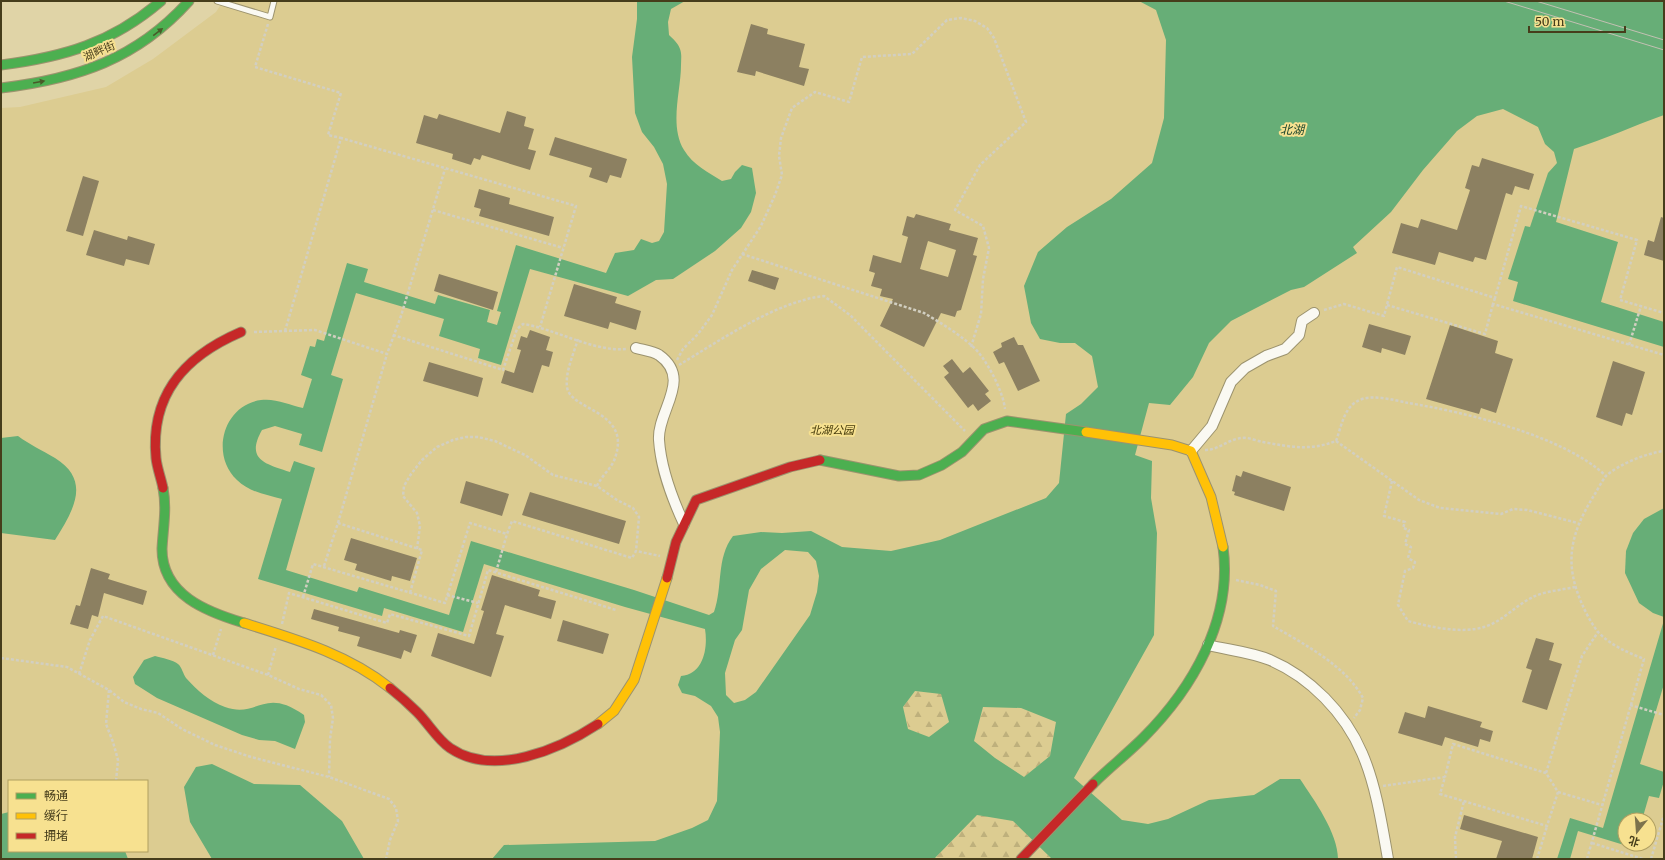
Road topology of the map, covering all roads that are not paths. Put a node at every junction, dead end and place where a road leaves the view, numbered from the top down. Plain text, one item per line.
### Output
1 (161, 1) edge
2 (189, 1) edge
3 (217, 1) edge
4 (274, 1) edge
5 (1, 66) edge
6 (1, 88) edge
7 (1314, 313) road end
8 (241, 332) road end
9 (636, 348) road end
10 (1191, 451) junction
11 (684, 524) junction
12 (1208, 645) junction
13 (1022, 858) edge
14 (1388, 859) edge

1 - 5 street, 湖畔街
6 -> 2 street, 湖畔街
3 - 4 lane
7 - 10 street
8 - 11 street
9 - 11 street
10 - 11 street
10 - 12 street
12 - 13 street
12 - 14 street

